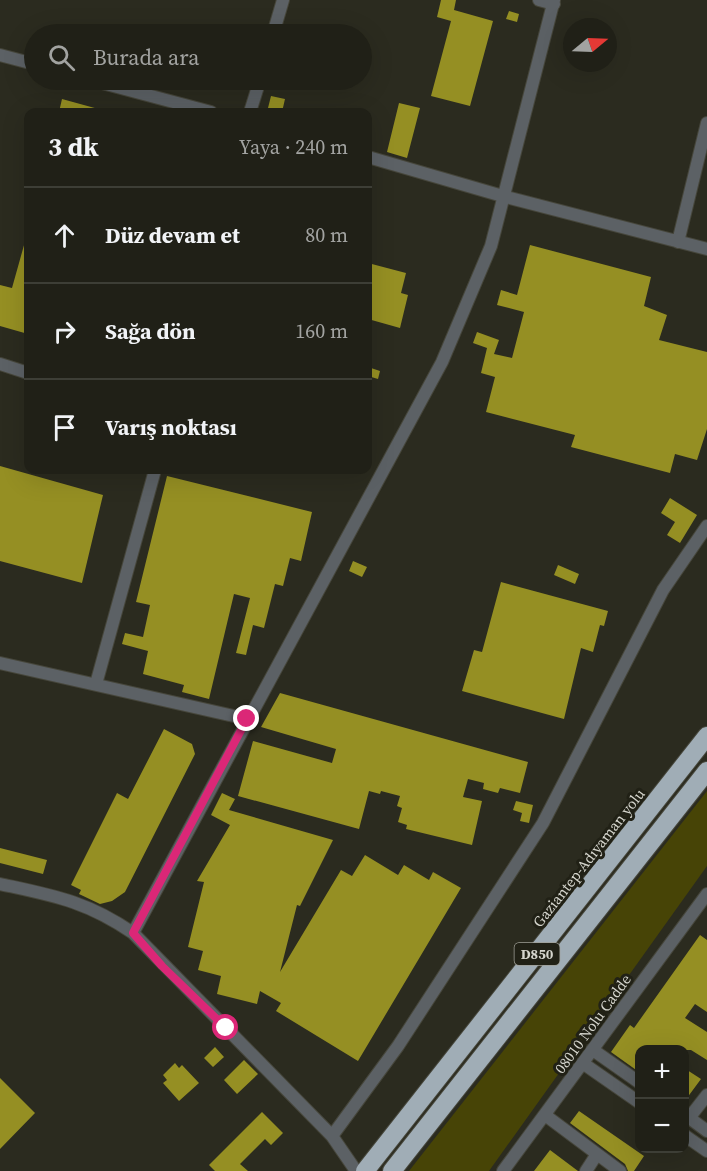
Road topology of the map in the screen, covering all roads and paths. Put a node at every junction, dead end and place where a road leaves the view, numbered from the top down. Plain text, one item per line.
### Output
1 (283, 0) edge
2 (539, 0) edge
3 (554, 2) edge
4 (276, 24) edge
5 (0, 55) edge
6 (24, 61) edge
7 (128, 90) edge
8 (257, 90) edge
9 (196, 108) edge
10 (251, 108) edge
11 (707, 123) edge
12 (372, 158) edge
13 (506, 197) junction
14 (678, 242) junction
15 (707, 249) edge
16 (0, 364) edge
17 (24, 372) edge
18 (154, 474) edge
19 (707, 526) edge
20 (0, 663) edge
21 (96, 684) junction
22 (247, 719) junction
23 (707, 736) edge
24 (707, 771) edge
25 (0, 884) edge
26 (707, 894) edge
27 (133, 933) junction
28 (593, 1050) junction
29 (584, 1064) junction
30 (635, 1080) edge
31 (707, 1095) edge
32 (635, 1100) edge
33 (689, 1114) edge
34 (545, 1115) junction
35 (689, 1118) edge
36 (707, 1131) edge
37 (332, 1136) junction
38 (689, 1138) edge
39 (707, 1151) edge
40 (597, 1154) junction
41 (356, 1171) edge
42 (365, 1171) edge
43 (392, 1171) edge
44 (503, 1171) edge
45 (586, 1171) edge
46 (620, 1171) edge

1 - 4 street
2 - 3 street
3 - 13 street
5 - 6 street
7 - 9 street
8 - 10 street
11 - 14 street
12 - 13 street
13 - 14 street
13 - 22 street
14 - 15 street
16 - 17 street
18 - 21 street
19 - 37 street
20 - 21 street
21 - 22 street
22 - 27 street
23 - 42 highway, Gaziantep-Adıyaman yolu / D850
24 - 43 highway, D850
25 - 27 street
26 - 28 street, 08010 Nolu Cadde
27 - 37 street
28 - 29 street, 08010 Nolu Cadde
28 - 30 street
29 - 32 street
29 - 34 street, 08010 Nolu Cadde
31 - 33 street
34 - 40 street
34 - 44 street, 08010 Nolu Cadde
35 - 36 street
37 - 41 street
38 - 39 street
40 - 45 street
40 - 46 street

